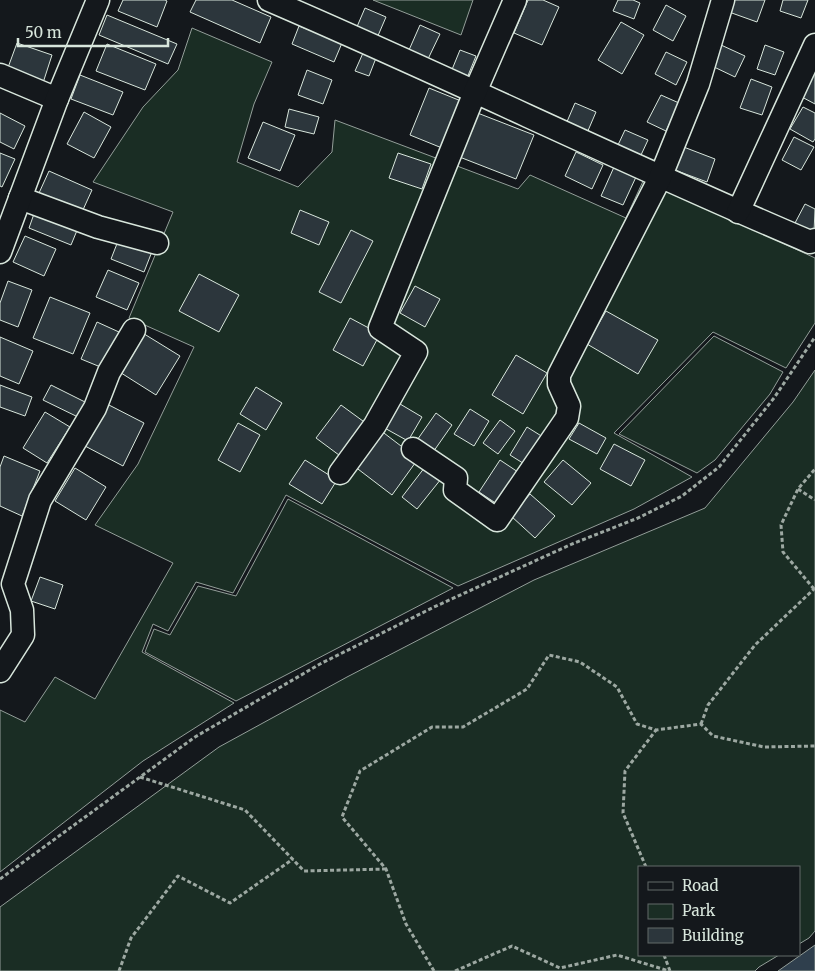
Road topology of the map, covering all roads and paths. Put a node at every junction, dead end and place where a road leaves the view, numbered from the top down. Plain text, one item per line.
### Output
1 (98, 0) edge
2 (269, 0) edge
3 (515, 0) edge
4 (723, 0) edge
5 (815, 45) edge
6 (0, 75) edge
7 (475, 92) junction
8 (57, 99) junction
9 (660, 178) junction
10 (20, 198) junction
11 (738, 212) junction
12 (815, 240) edge
13 (157, 243) dead end
14 (0, 252) edge
15 (134, 330) dead end
16 (815, 337) edge
17 (412, 449) dead end
18 (815, 469) edge
19 (340, 473) dead end
20 (798, 489) junction
21 (815, 500) edge
22 (815, 589) edge
23 (0, 671) edge
24 (701, 724) junction
25 (656, 730) junction
26 (815, 746) edge
27 (140, 777) junction
28 (293, 859) junction
29 (646, 866) edge
30 (386, 869) junction
31 (0, 879) edge
32 (664, 956) edge
33 (119, 971) edge
34 (434, 971) edge
35 (455, 971) edge
36 (669, 971) edge

1 - 8 street
2 - 7 street
3 - 7 street
4 - 9 street
5 - 11 street
6 - 8 street
7 - 9 street
7 - 19 street
8 - 10 street
9 - 11 street
9 - 17 street
10 - 13 street
10 - 14 street
11 - 12 street
15 - 23 street
16 - 27 path
18 - 20 path
20 - 21 path
20 - 22 path
22 - 24 path
24 - 25 path
24 - 26 path
25 - 29 path
25 - 30 path
27 - 28 path
27 - 31 path
28 - 30 path
28 - 33 path
30 - 34 path
32 - 36 path
35 - 36 path

